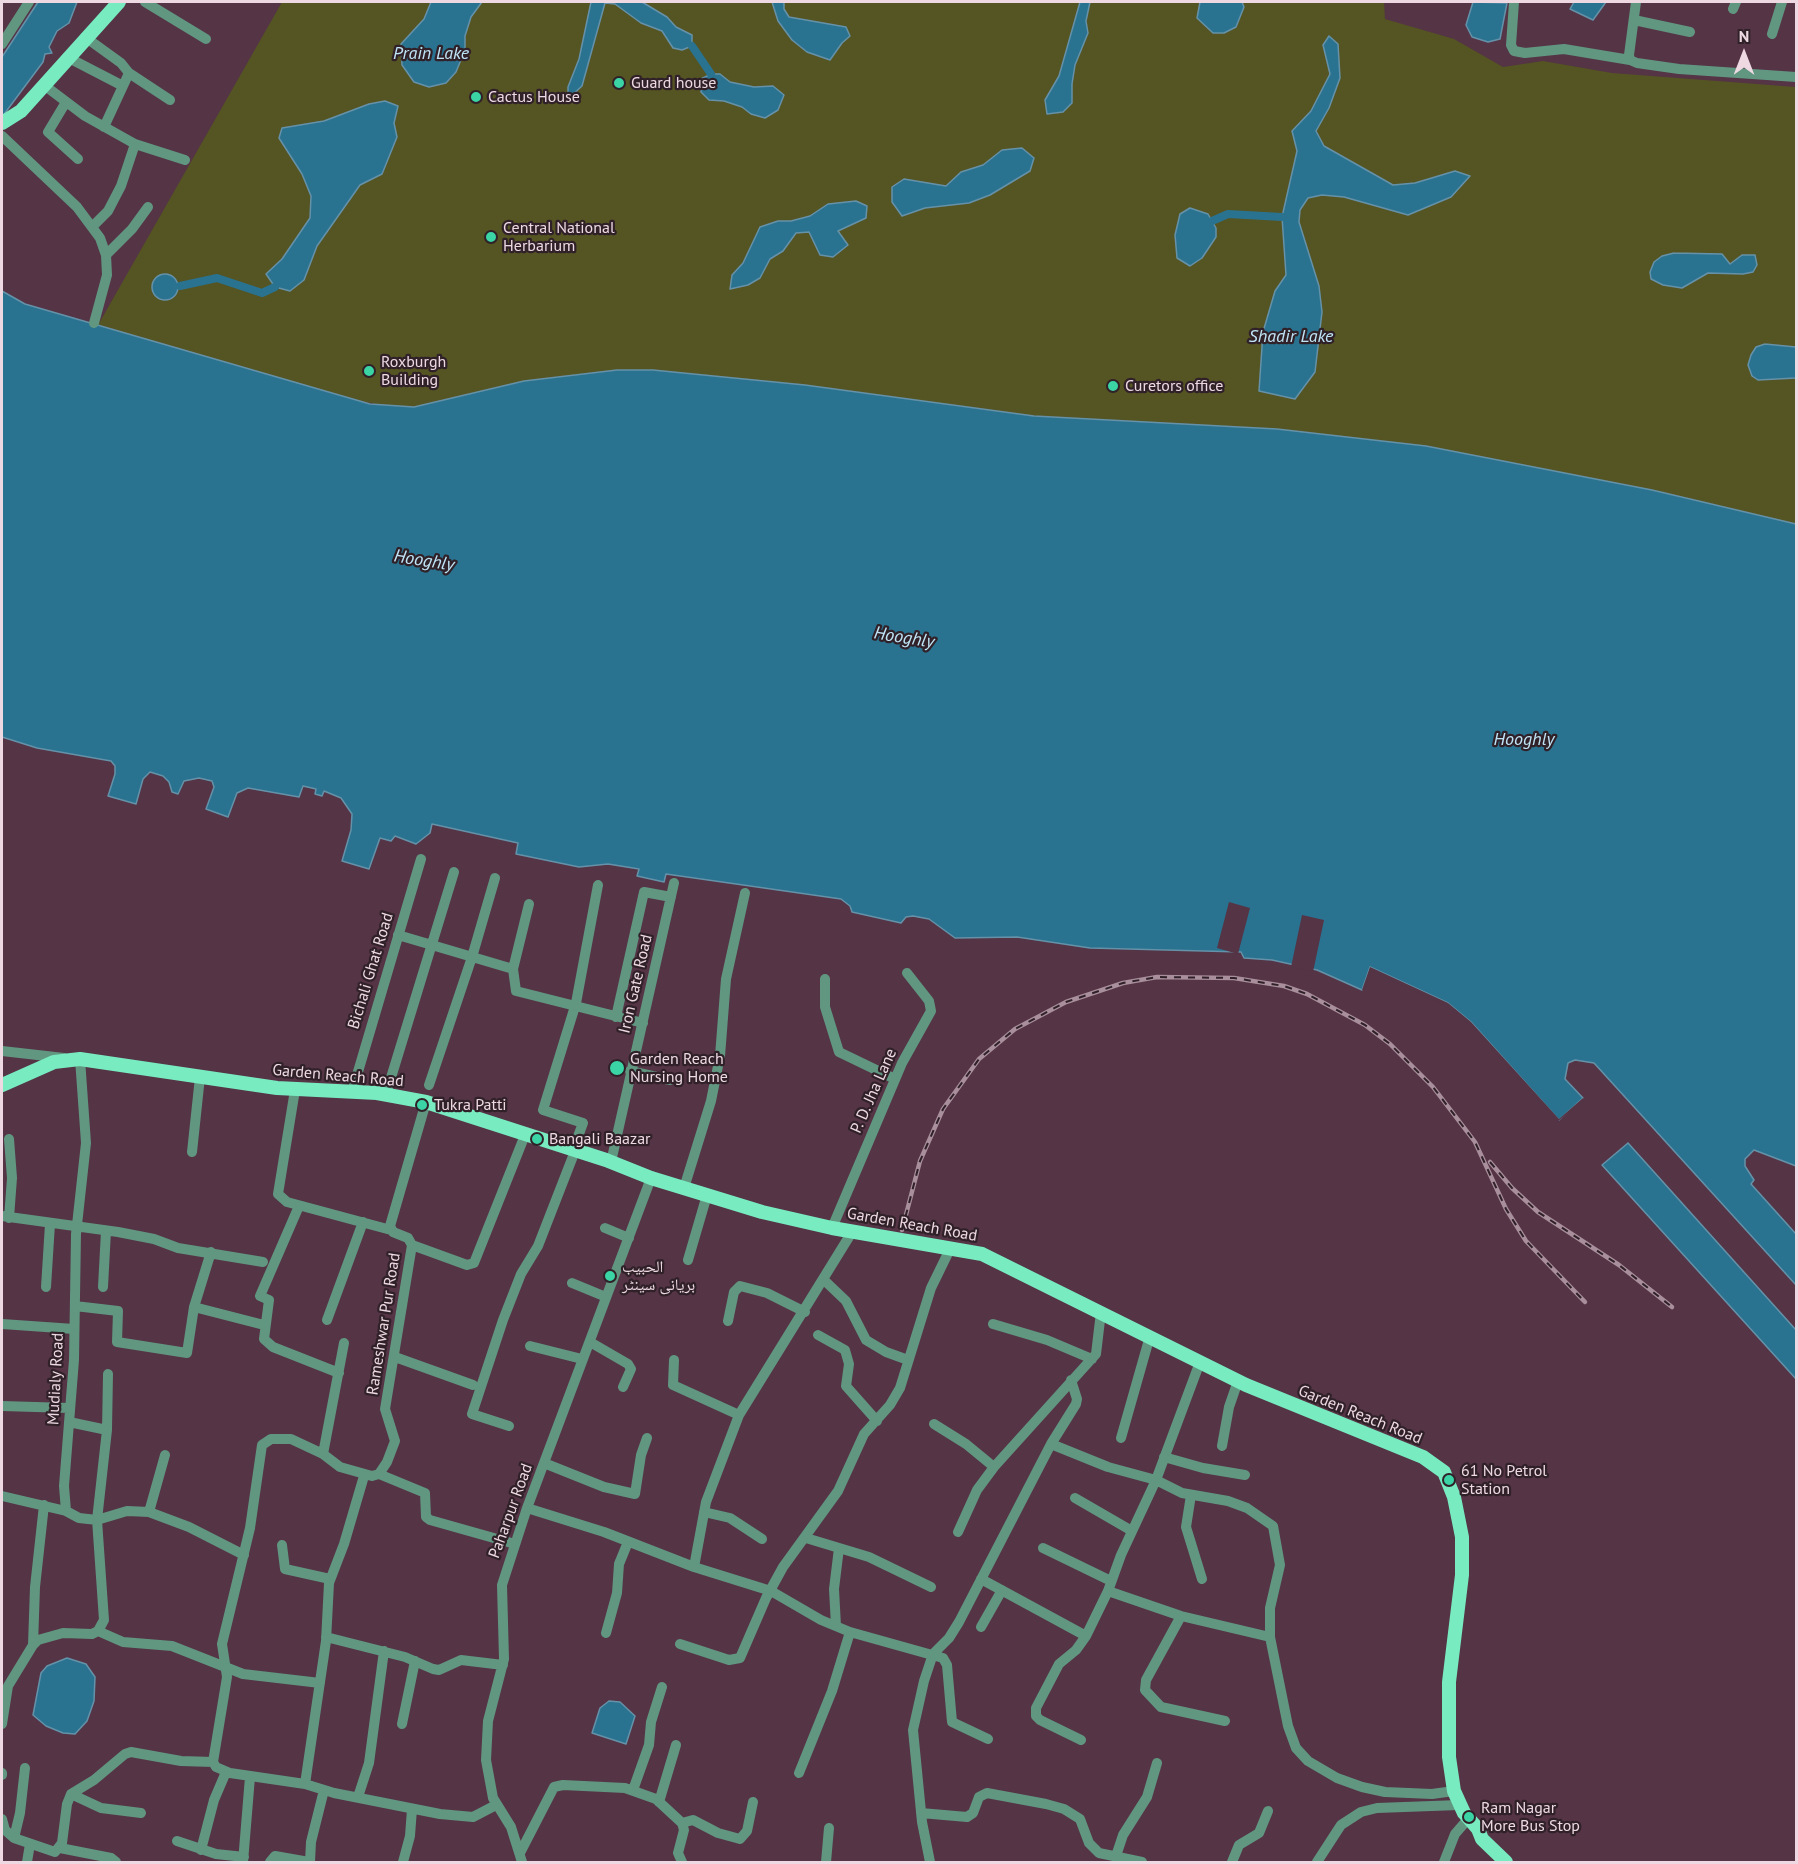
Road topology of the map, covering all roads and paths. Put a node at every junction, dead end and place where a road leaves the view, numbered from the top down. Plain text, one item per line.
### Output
1 (29, 2) edge
2 (119, 2) edge
3 (145, 2) edge
4 (1514, 2) edge
5 (1636, 2) edge
6 (1782, 2) edge
7 (1634, 20) junction
8 (1690, 32) dead end
9 (1772, 34) dead end
10 (85, 37) junction
11 (206, 39) dead end
12 (2, 44) edge
13 (67, 57) junction
14 (1630, 60) junction
15 (129, 73) junction
16 (1797, 77) edge
17 (44, 85) junction
18 (123, 86) junction
19 (170, 100) dead end
20 (66, 102) junction
21 (2, 123) edge
22 (104, 127) junction
23 (2, 136) edge
24 (135, 144) junction
25 (78, 159) dead end
26 (185, 160) dead end
27 (148, 207) dead end
28 (93, 226) junction
29 (106, 255) junction
30 (94, 322) dead end
31 (421, 859) dead end
32 (454, 872) dead end
33 (495, 878) dead end
34 (674, 883) dead end
35 (598, 885) dead end
36 (745, 893) dead end
37 (671, 897) junction
38 (529, 904) dead end
39 (398, 935) junction
40 (431, 943) junction
41 (472, 957) junction
42 (513, 969) junction
43 (907, 973) dead end
44 (825, 979) dead end
45 (574, 1006) junction
46 (616, 1017) junction
47 (643, 1023) junction
48 (2, 1051) edge
49 (73, 1059) junction
50 (630, 1071) junction
51 (200, 1077) junction
52 (895, 1079) junction
53 (670, 1080) dead end
54 (2, 1084) edge
55 (429, 1085) dead end
56 (295, 1090) junction
57 (352, 1092) junction
58 (386, 1094) junction
59 (426, 1102) junction
60 (525, 1135) junction
61 (9, 1139) dead end
62 (574, 1150) junction
63 (192, 1152) dead end
64 (611, 1162) junction
65 (651, 1178) junction
66 (684, 1188) junction
67 (707, 1195) junction
68 (299, 1206) junction
69 (5, 1217) edge
70 (363, 1222) junction
71 (50, 1224) junction
72 (77, 1228) junction
73 (605, 1228) dead end
74 (832, 1228) junction
75 (391, 1230) junction
76 (106, 1231) junction
77 (852, 1232) junction
78 (629, 1238) junction
79 (412, 1245) junction
80 (951, 1247) junction
81 (211, 1252) junction
82 (688, 1260) dead end
83 (263, 1262) dead end
84 (824, 1280) junction
85 (572, 1283) dead end
86 (46, 1287) dead end
87 (103, 1287) dead end
88 (606, 1297) junction
89 (75, 1306) junction
90 (194, 1307) junction
91 (805, 1312) junction
92 (1101, 1312) junction
93 (327, 1320) dead end
94 (728, 1322) dead end
95 (2, 1324) edge
96 (993, 1324) dead end
97 (264, 1325) junction
98 (74, 1329) junction
99 (818, 1335) dead end
100 (1150, 1336) junction
101 (344, 1342) dead end
102 (590, 1342) junction
103 (530, 1346) dead end
104 (396, 1357) junction
105 (582, 1359) junction
106 (1092, 1359) junction
107 (674, 1360) dead end
108 (908, 1360) junction
109 (1200, 1362) junction
110 (339, 1373) junction
111 (108, 1374) dead end
112 (1071, 1380) junction
113 (1238, 1381) junction
114 (473, 1385) dead end
115 (623, 1387) dead end
116 (2, 1406) edge
117 (69, 1408) junction
118 (740, 1415) junction
119 (877, 1421) junction
120 (69, 1422) junction
121 (934, 1424) dead end
122 (509, 1426) dead end
123 (107, 1430) junction
124 (647, 1438) dead end
125 (1121, 1438) dead end
126 (1051, 1444) junction
127 (1222, 1446) dead end
128 (323, 1454) junction
129 (165, 1455) dead end
130 (1164, 1457) junction
131 (544, 1463) junction
132 (994, 1467) junction
133 (379, 1474) junction
134 (1245, 1475) dead end
135 (364, 1476) junction
136 (1156, 1480) junction
137 (1191, 1495) junction
138 (2, 1496) edge
139 (1075, 1498) dead end
140 (44, 1505) junction
141 (527, 1508) junction
142 (66, 1510) junction
143 (149, 1512) junction
144 (704, 1512) junction
145 (97, 1520) junction
146 (1132, 1531) junction
147 (958, 1532) dead end
148 (806, 1538) junction
149 (762, 1539) dead end
150 (628, 1542) junction
151 (515, 1544) junction
152 (282, 1545) dead end
153 (839, 1548) junction
154 (1043, 1548) dead end
155 (244, 1555) junction
156 (694, 1567) junction
157 (330, 1579) junction
158 (981, 1579) junction
159 (1202, 1579) dead end
160 (1110, 1586) junction
161 (931, 1587) dead end
162 (1002, 1590) junction
163 (771, 1592) junction
164 (1181, 1616) junction
165 (836, 1626) junction
166 (981, 1627) dead end
167 (98, 1631) junction
168 (850, 1632) junction
169 (606, 1633) dead end
170 (1086, 1636) junction
171 (326, 1637) junction
172 (1270, 1637) junction
173 (680, 1644) dead end
174 (33, 1645) junction
175 (384, 1651) junction
176 (933, 1654) junction
177 (415, 1661) junction
178 (503, 1665) junction
179 (225, 1667) junction
180 (320, 1683) junction
181 (5, 1684) edge
182 (662, 1687) dead end
183 (3, 1698) edge
184 (1225, 1721) dead end
185 (2, 1724) edge
186 (402, 1724) dead end
187 (988, 1739) dead end
188 (1081, 1740) dead end
189 (676, 1745) dead end
190 (213, 1762) junction
191 (1156, 1763) dead end
192 (25, 1768) dead end
193 (226, 1772) junction
194 (799, 1773) dead end
195 (250, 1777) junction
196 (305, 1784) junction
197 (324, 1790) junction
198 (633, 1790) junction
199 (1454, 1791) junction
200 (71, 1794) junction
201 (358, 1797) junction
202 (659, 1802) junction
203 (753, 1802) dead end
204 (496, 1805) junction
205 (1459, 1805) junction
206 (412, 1809) junction
207 (1268, 1811) dead end
208 (141, 1813) dead end
209 (921, 1813) junction
210 (1468, 1819) junction
211 (682, 1823) junction
212 (2, 1825) edge
213 (830, 1828) dead end
214 (1478, 1829) junction
215 (14, 1838) junction
216 (177, 1841) dead end
217 (30, 1844) junction
218 (60, 1848) junction
219 (201, 1850) junction
220 (1116, 1856) junction
221 (521, 1858) edge
222 (243, 1860) edge
223 (27, 1863) edge
224 (116, 1863) edge
225 (270, 1863) edge
226 (310, 1863) edge
227 (403, 1863) edge
228 (682, 1863) edge
229 (826, 1863) edge
230 (930, 1863) edge
231 (1142, 1863) edge
232 (1232, 1863) edge
233 (1317, 1863) edge
234 (1444, 1863) edge
235 (1506, 1863) edge
236 (1518, 1863) edge

1 - 12 street
2 - 10 main road
3 - 11 street
4 - 14 street
5 - 7 street
6 - 9 street
7 - 8 street
7 - 14 street
10 - 13 main road
10 - 15 street
13 - 17 main road
13 - 18 street
14 - 16 street
15 - 18 street
15 - 19 street
17 - 20 street
17 - 21 main road
18 - 22 street
20 - 22 street
20 - 25 street
22 - 24 street
23 - 28 street
24 - 26 street
24 - 28 street
27 - 29 street
28 - 29 street
29 - 30 street
31 - 39 street, Bichali Ghat Road
32 - 40 street
33 - 41 street
34 - 37 street, Iron Gate Road
35 - 45 street
36 - 66 street
37 - 46 street
37 - 47 street, Iron Gate Road
38 - 42 street
39 - 40 street
39 - 57 street, Bichali Ghat Road
40 - 41 street
40 - 58 street
41 - 42 street
41 - 55 street
42 - 45 street
43 - 52 street, P. D. Jha Lane
44 - 52 street
45 - 46 street
45 - 62 street
46 - 47 street
47 - 50 street, Iron Gate Road
48 - 49 street
49 - 51 main road, Garden Reach Road
49 - 54 main road
49 - 72 street, Mudialy Road
50 - 53 street
50 - 64 street, Iron Gate Road
51 - 56 main road, Garden Reach Road
51 - 63 street
52 - 74 street, P. D. Jha Lane
56 - 57 main road, Garden Reach Road
56 - 68 street
57 - 58 main road, Garden Reach Road
58 - 59 main road, Garden Reach Road
59 - 60 main road, Garden Reach Road
59 - 75 street, Rameshwar Pur Road
60 - 62 main road, Garden Reach Road
60 - 79 street
61 - 69 street
62 - 64 main road, Garden Reach Road
62 - 122 street
64 - 65 main road, Garden Reach Road
65 - 66 main road, Garden Reach Road
65 - 78 street, Paharpur Road
66 - 67 main road, Garden Reach Road
67 - 74 main road, Garden Reach Road
67 - 82 street
68 - 70 street
68 - 97 street
69 - 71 street
70 - 75 street
70 - 93 street
71 - 72 street
71 - 86 street
72 - 76 street
72 - 89 street, Mudialy Road
73 - 78 street
74 - 77 main road, Garden Reach Road
75 - 79 street, Rameshwar Pur Road
76 - 81 street
76 - 87 street
77 - 80 main road, Garden Reach Road
77 - 84 street
78 - 88 street, Paharpur Road
79 - 104 street, Rameshwar Pur Road
80 - 92 main road, Garden Reach Road
80 - 108 street
81 - 83 street
81 - 90 street
84 - 91 street
84 - 108 street
85 - 88 street
88 - 102 street, Paharpur Road
89 - 90 street
89 - 98 street, Mudialy Road
90 - 97 street
91 - 94 street
91 - 118 street
92 - 100 main road, Garden Reach Road
92 - 106 street
95 - 98 street
96 - 106 street
97 - 110 street
98 - 117 street, Mudialy Road
99 - 119 street
100 - 109 main road, Garden Reach Road
100 - 125 street
101 - 110 street
102 - 105 street, Paharpur Road
102 - 115 street
103 - 105 street
104 - 114 street
104 - 133 street, Rameshwar Pur Road
105 - 131 street, Paharpur Road
106 - 112 street
107 - 118 street
108 - 119 street
109 - 113 main road, Garden Reach Road
109 - 130 street
110 - 128 street
111 - 123 street
112 - 126 street
112 - 132 street
113 - 127 street
113 - 199 main road, Garden Reach Road
116 - 117 street
117 - 120 street, Mudialy Road
118 - 144 street
119 - 148 street
120 - 123 street
120 - 142 street, Mudialy Road
121 - 132 street
123 - 145 street
124 - 131 street
126 - 136 street
126 - 158 street
128 - 135 street
128 - 155 street
129 - 143 street
130 - 134 street
130 - 136 street
131 - 141 street, Paharpur Road
132 - 147 street
133 - 135 street
133 - 151 street
135 - 157 street
136 - 137 street
136 - 146 street
137 - 159 street
137 - 172 street
138 - 140 street
139 - 146 street
140 - 142 street
140 - 174 street
141 - 150 street
141 - 151 street, Paharpur Road
142 - 145 street
143 - 145 street
143 - 155 street
144 - 149 street
144 - 156 street
145 - 167 street
146 - 160 street
148 - 153 street
148 - 163 street
150 - 156 street
150 - 169 street
151 - 178 street, Paharpur Road
152 - 157 street
153 - 161 street
153 - 165 street
154 - 160 street
155 - 179 street
156 - 163 street
157 - 171 street
158 - 162 street
158 - 176 street
160 - 164 street
160 - 170 street
162 - 166 street
162 - 170 street
163 - 165 street
163 - 173 street
164 - 172 street
164 - 184 street
165 - 168 street
167 - 174 street
167 - 179 street
168 - 176 street
168 - 194 street
170 - 188 street
171 - 175 street
171 - 180 street
172 - 199 street
174 - 181 street
175 - 177 street
175 - 201 street
176 - 187 street
176 - 209 street
177 - 178 street
177 - 186 street
178 - 204 street, Paharpur Road
179 - 180 street
179 - 190 street
180 - 196 street
181 - 183 street
182 - 198 street
183 - 185 street
189 - 202 street
190 - 193 street
190 - 200 street
191 - 220 street
192 - 215 street
193 - 195 street
193 - 219 street
195 - 196 street
195 - 222 street
196 - 197 street
197 - 201 street
197 - 226 street
198 - 202 street
198 - 221 street
199 - 205 main road, Garden Reach Road
200 - 208 street
200 - 218 street
201 - 206 street
202 - 211 street
203 - 211 street
204 - 206 street
204 - 221 street, Paharpur Road
205 - 210 main road, Garden Reach Road
205 - 233 street
206 - 227 street
207 - 232 street
209 - 220 street
209 - 230 street
210 - 214 main road, Garden Reach Road
210 - 234 street
211 - 228 street
212 - 215 street
213 - 229 street
214 - 235 main road
214 - 236 main road
215 - 217 street
216 - 219 street
217 - 218 street
217 - 223 street
218 - 224 street
219 - 222 street
220 - 231 street
225 - 226 street

